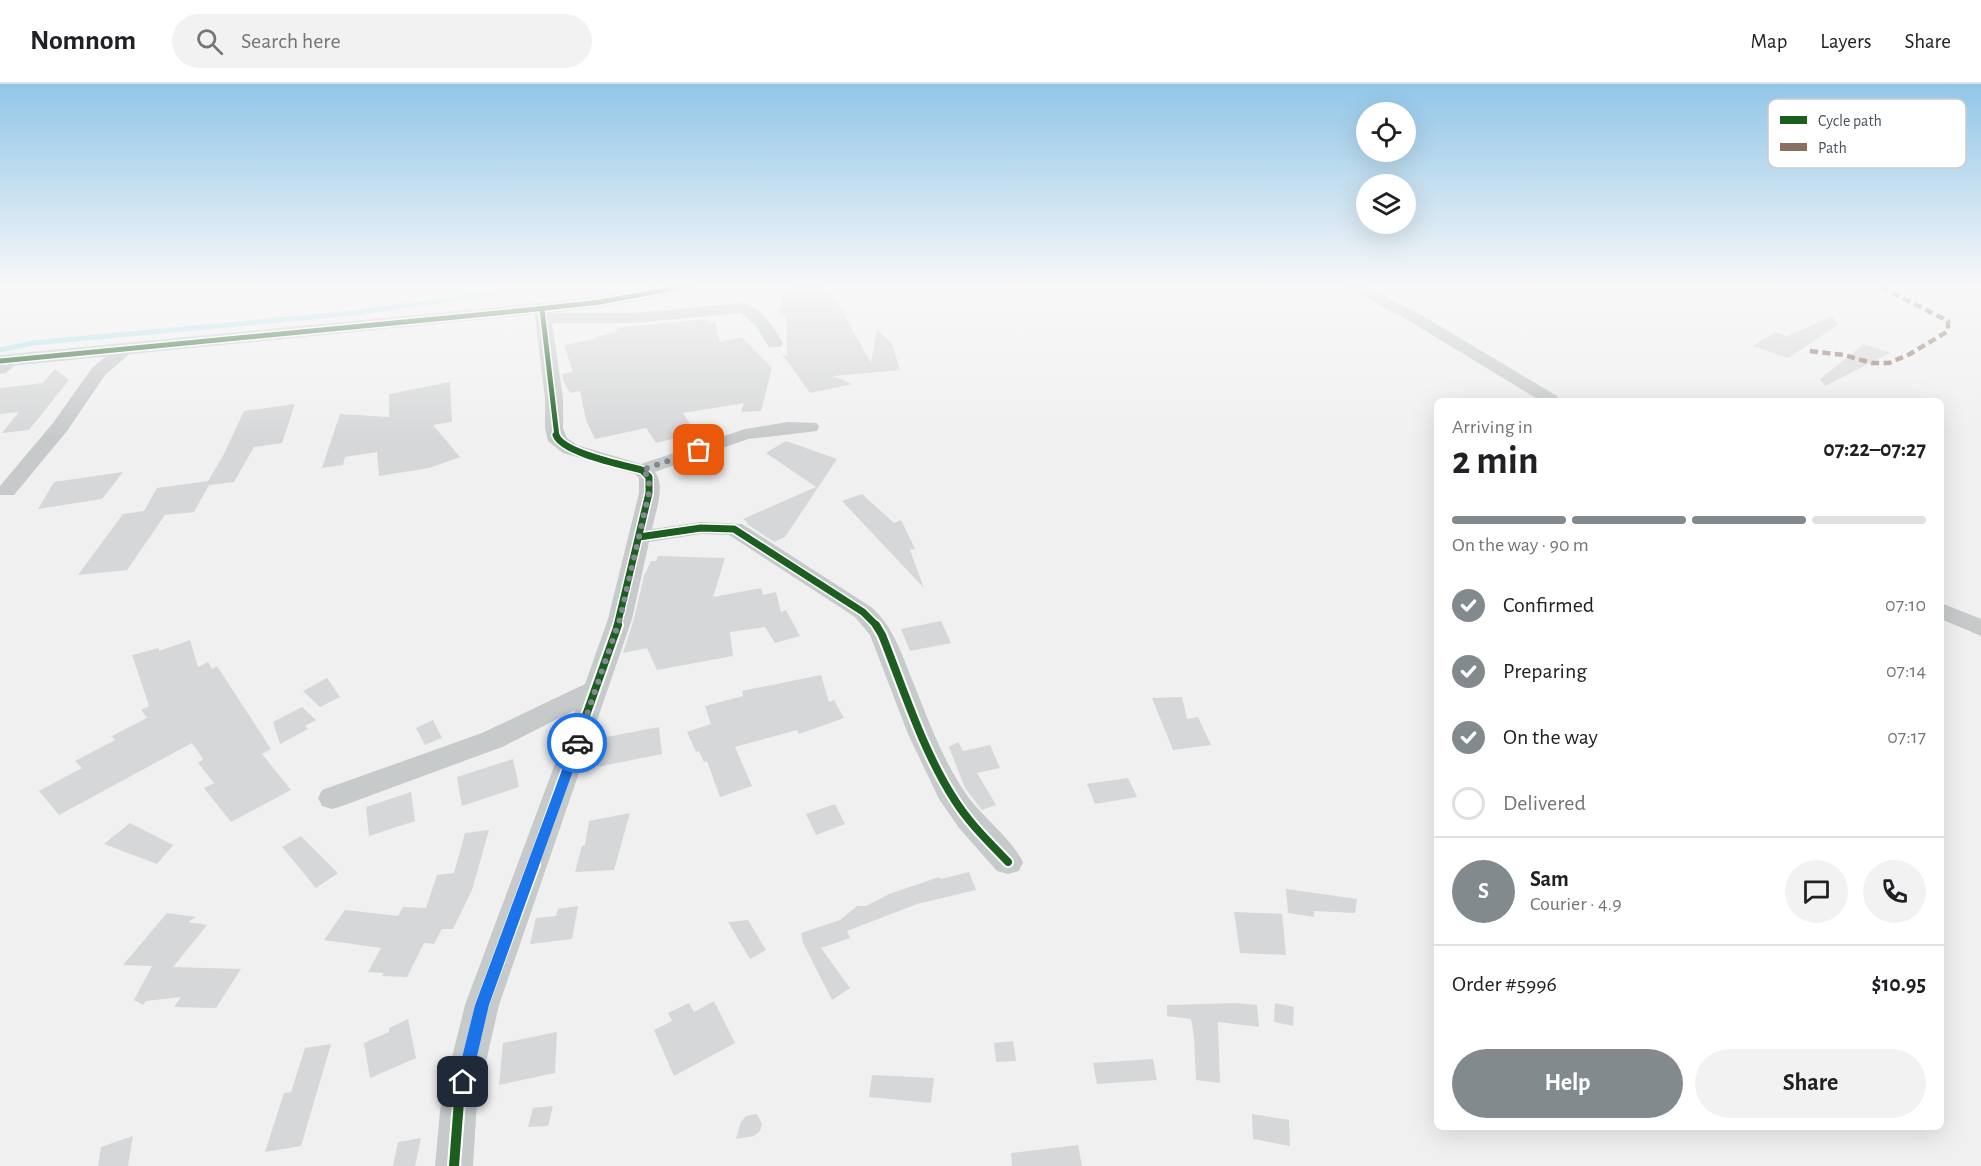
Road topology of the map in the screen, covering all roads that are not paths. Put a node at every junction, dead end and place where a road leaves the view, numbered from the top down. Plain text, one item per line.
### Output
1 (278, 336) edge
2 (546, 336) edge
3 (771, 336) edge
4 (1446, 336) edge
5 (775, 343) dead end
6 (125, 350) junction
7 (4, 363) edge
8 (1548, 398) edge
9 (810, 427) dead end
10 (642, 470) junction
11 (7, 490) dead end
12 (639, 537) junction
13 (1944, 611) edge
14 (1981, 628) edge
15 (596, 689) junction
16 (332, 798) dead end
17 (1008, 862) dead end
18 (454, 1166) edge

1 - 6 street
2 - 10 street
3 - 5 street
4 - 8 street
6 - 7 street
6 - 11 street
9 - 10 street
10 - 12 street
12 - 15 street
12 - 17 street
13 - 14 street
15 - 16 street
15 - 18 street

